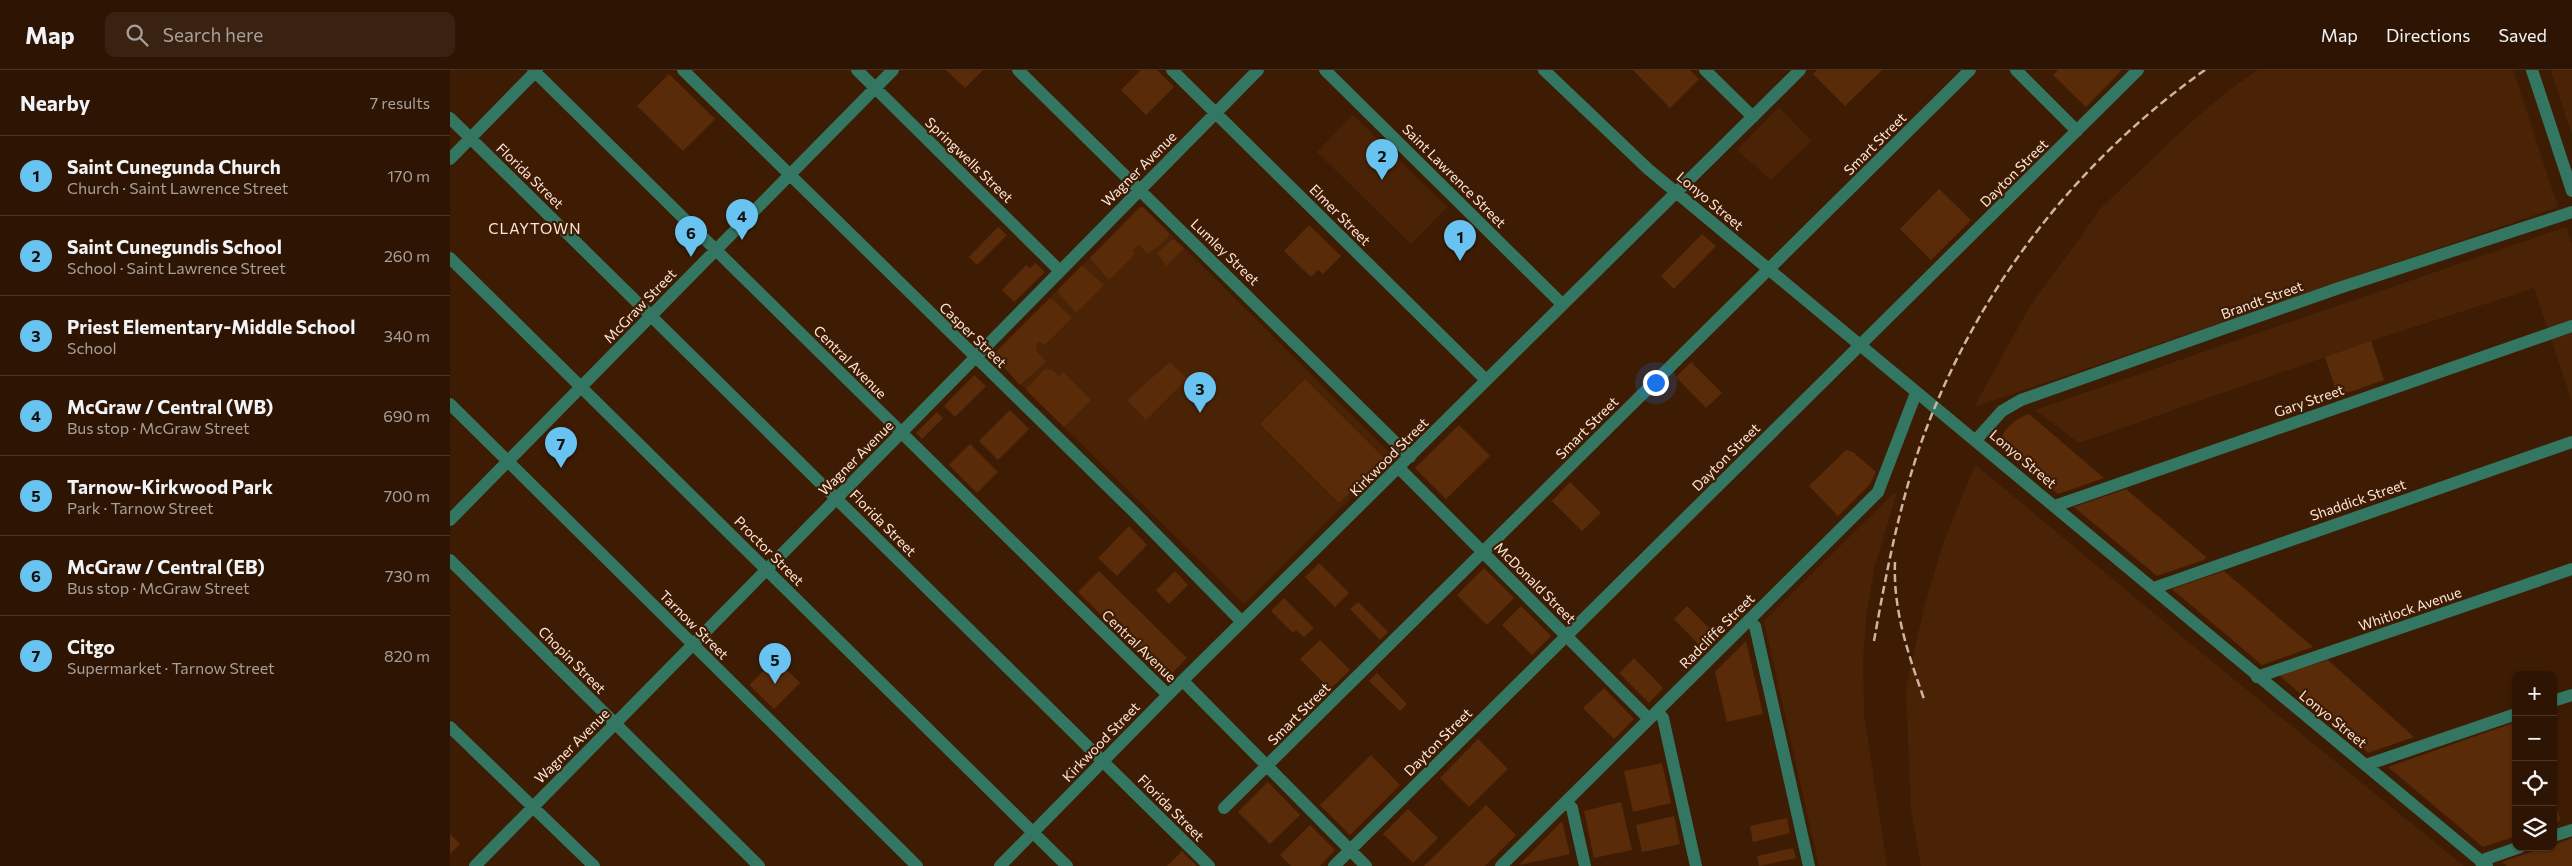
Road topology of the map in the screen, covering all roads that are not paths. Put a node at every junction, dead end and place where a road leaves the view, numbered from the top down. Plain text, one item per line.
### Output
1 (683, 70) edge
2 (857, 70) edge
3 (893, 70) edge
4 (1018, 70) edge
5 (1172, 70) edge
6 (1258, 70) edge
7 (1325, 70) edge
8 (1544, 70) edge
9 (1705, 70) edge
10 (1800, 70) edge
11 (1970, 70) edge
12 (2016, 70) edge
13 (2138, 70) edge
14 (2532, 70) edge
15 (535, 71) edge
16 (875, 88) junction
17 (1216, 113) junction
18 (1752, 117) junction
19 (450, 118) edge
20 (2077, 131) junction
21 (470, 138) junction
22 (450, 159) edge
23 (789, 175) junction
24 (1139, 190) junction
25 (2572, 190) edge
26 (1676, 193) junction
27 (2572, 212) edge
28 (715, 250) junction
29 (450, 258) edge
30 (1769, 270) junction
31 (1060, 271) junction
32 (1562, 304) junction
33 (651, 316) junction
34 (2572, 326) edge
35 (1860, 346) junction
36 (975, 358) junction
37 (1486, 380) junction
38 (581, 387) junction
39 (1916, 393) junction
40 (450, 404) edge
41 (901, 433) junction
42 (1976, 440) junction
43 (2572, 442) edge
44 (1410, 457) junction
45 (508, 462) junction
46 (1399, 468) junction
47 (836, 499) junction
48 (2055, 506) junction
49 (450, 520) edge
50 (1483, 552) junction
51 (450, 560) edge
52 (2572, 569) edge
53 (766, 570) junction
54 (2154, 588) junction
55 (1749, 621) junction
56 (1242, 622) junction
57 (1567, 636) junction
58 (693, 645) junction
59 (2257, 677) junction
60 (1183, 681) junction
61 (1168, 695) junction
62 (2572, 695) edge
63 (2557, 700) edge
64 (2512, 715) edge
65 (1653, 716) junction
66 (615, 724) junction
67 (450, 727) edge
68 (1103, 762) junction
69 (2366, 765) junction
70 (1267, 767) junction
71 (1566, 802) junction
72 (533, 807) junction
73 (1224, 808) dead end
74 (2572, 830) edge
75 (1033, 832) junction
76 (2557, 835) edge
77 (1350, 850) junction
78 (2512, 850) edge
79 (2483, 863) edge
80 (475, 866) edge
81 (594, 866) edge
82 (759, 866) edge
83 (918, 866) edge
84 (1000, 866) edge
85 (1067, 866) edge
86 (1209, 866) edge
87 (1334, 866) edge
88 (1366, 866) edge
89 (1501, 866) edge
90 (1585, 866) edge
91 (1696, 866) edge
92 (1809, 866) edge

1 - 23 street, Casper Street
2 - 16 street, Springwells Street
3 - 16 street, McGraw Street
4 - 24 street, Lumley Street
5 - 17 street, Elmer Street
6 - 17 street, Wagner Avenue
7 - 32 street, Saint Lawrence Street
8 - 26 street, Lonyo Street
9 - 18 street
10 - 18 street, Kirkwood Street
11 - 30 street, Smart Street
12 - 20 street
13 - 20 street, Dayton Street
14 - 25 street
15 - 21 street
15 - 28 street, Central Avenue
16 - 23 street, McGraw Street
16 - 31 street, Springwells Street
17 - 24 street, Wagner Avenue
17 - 37 street, Elmer Street
18 - 26 street, Kirkwood Street
19 - 21 street, Florida Street
20 - 35 street, Dayton Street
21 - 22 street
21 - 33 street, Florida Street
23 - 28 street, McGraw Street
23 - 36 street, Casper Street
24 - 31 street, Wagner Avenue
24 - 44 street, Lumley Street
26 - 30 street, Lonyo Street
26 - 32 street, Kirkwood Street
27 - 42 street, Brandt Street
28 - 33 street, McGraw Street
28 - 41 street, Central Avenue
29 - 38 street, Proctor Street
30 - 35 street, Lonyo Street
30 - 50 street, Smart Street
31 - 36 street, Wagner Avenue
32 - 37 street, Kirkwood Street
33 - 38 street, McGraw Street
33 - 47 street, Florida Street
34 - 48 street, Gary Street
35 - 39 street, Lonyo Street
35 - 57 street, Dayton Street
36 - 41 street, Wagner Avenue
36 - 56 street, Casper Street
37 - 44 street, Kirkwood Street
38 - 45 street, McGraw Street
38 - 53 street, Proctor Street
39 - 42 street, Lonyo Street
39 - 55 street, Radcliffe Street
40 - 45 street, Tarnow Street
41 - 47 street, Wagner Avenue
41 - 61 street, Central Avenue
42 - 48 street, Lonyo Street
43 - 54 street, Shaddick Street
44 - 46 street, Kirkwood Street
45 - 49 street, McGraw Street
45 - 58 street, Tarnow Street
46 - 50 street, McDonald Street
46 - 56 street, Kirkwood Street
47 - 53 street, Wagner Avenue
47 - 68 street, Florida Street
48 - 54 street, Lonyo Street
50 - 57 street, McDonald Street
50 - 70 street, Smart Street
51 - 66 street, Chopin Street
52 - 59 street, Whitlock Avenue
53 - 58 street, Wagner Avenue
53 - 75 street, Proctor Street
54 - 59 street, Lonyo Street
55 - 65 street, Radcliffe Street
55 - 92 street
56 - 60 street, Kirkwood Street
57 - 65 street, McDonald Street
57 - 77 street, Dayton Street
58 - 66 street, Wagner Avenue
58 - 83 street, Tarnow Street
59 - 69 street, Lonyo Street
60 - 61 street, Kirkwood Street
60 - 70 street, Central Avenue
61 - 68 street, Kirkwood Street
62 - 63 street
64 - 69 street
65 - 71 street, Radcliffe Street
65 - 91 street, McDonald Street
66 - 72 street, Wagner Avenue
66 - 82 street, Chopin Street
67 - 72 street
68 - 75 street, Kirkwood Street
68 - 86 street, Florida Street
69 - 79 street, Lonyo Street
70 - 73 street, Smart Street
70 - 77 street, Central Avenue
71 - 89 street, Radcliffe Street
71 - 90 street
72 - 80 street, Wagner Avenue
72 - 81 street
74 - 76 street
75 - 84 street, Kirkwood Street
75 - 85 street, Proctor Street
77 - 87 street, Dayton Street
77 - 88 street, Central Avenue
78 - 79 street

